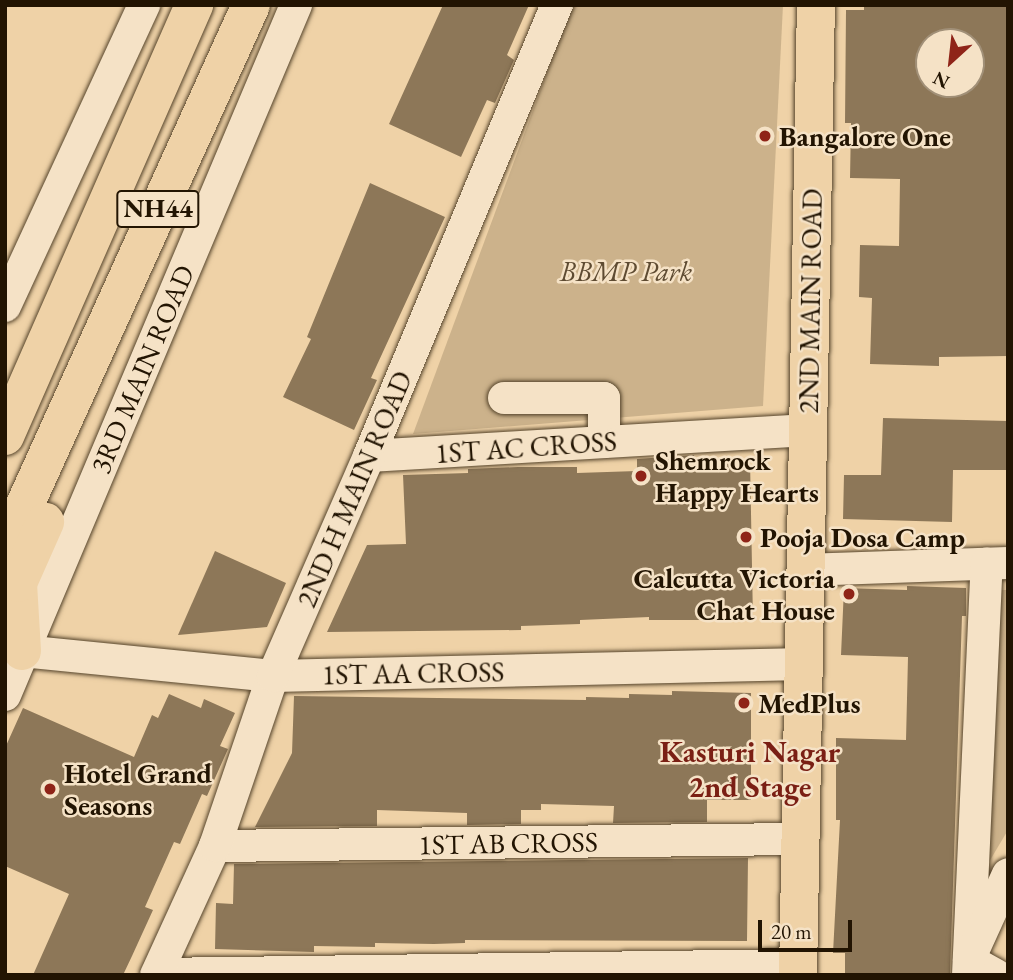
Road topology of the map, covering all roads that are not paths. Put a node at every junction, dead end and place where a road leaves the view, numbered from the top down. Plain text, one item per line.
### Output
1 (144, 5) edge
2 (194, 5) edge
3 (251, 5) edge
4 (296, 5) edge
5 (557, 5) edge
6 (816, 5) edge
7 (5, 306) edge
8 (504, 398) dead end
9 (808, 430) junction
10 (5, 436) edge
11 (604, 442) junction
12 (53, 444) junction
13 (369, 456) junction
14 (5, 549) edge
15 (998, 563) edge
16 (805, 570) junction
17 (22, 651) junction
18 (804, 664) junction
19 (273, 676) junction
20 (5, 695) edge
21 (800, 839) junction
22 (215, 846) junction
23 (1008, 874) edge
24 (968, 967) edge
25 (798, 970) edge
26 (156, 974) edge
27 (996, 975) edge

1 - 7 street
2 - 10 main road, NH44
3 - 12 main road, NH44
4 - 17 street, 3RD MAIN ROAD
5 - 13 street, 2ND H MAIN ROAD
6 - 9 main road, 2ND MAIN ROAD
8 - 11 street
9 - 11 street, 1ST AC CROSS
9 - 16 main road, 2ND MAIN ROAD
11 - 13 street, 1ST AC CROSS
12 - 14 main road, NH44
12 - 17 main road
13 - 19 street, 2ND H MAIN ROAD
15 - 16 street
15 - 24 street
16 - 18 main road, 2ND MAIN ROAD
17 - 19 street, 1ST AA CROSS
17 - 20 street, 3RD MAIN ROAD
18 - 19 street, 1ST AA CROSS
18 - 21 main road, 2ND MAIN ROAD
19 - 22 street, 2ND H MAIN ROAD
21 - 22 street, 1ST AB CROSS
21 - 25 main road, 2ND MAIN ROAD
22 - 26 street, 2ND H MAIN ROAD
23 - 24 street
24 - 27 street
25 - 26 street

